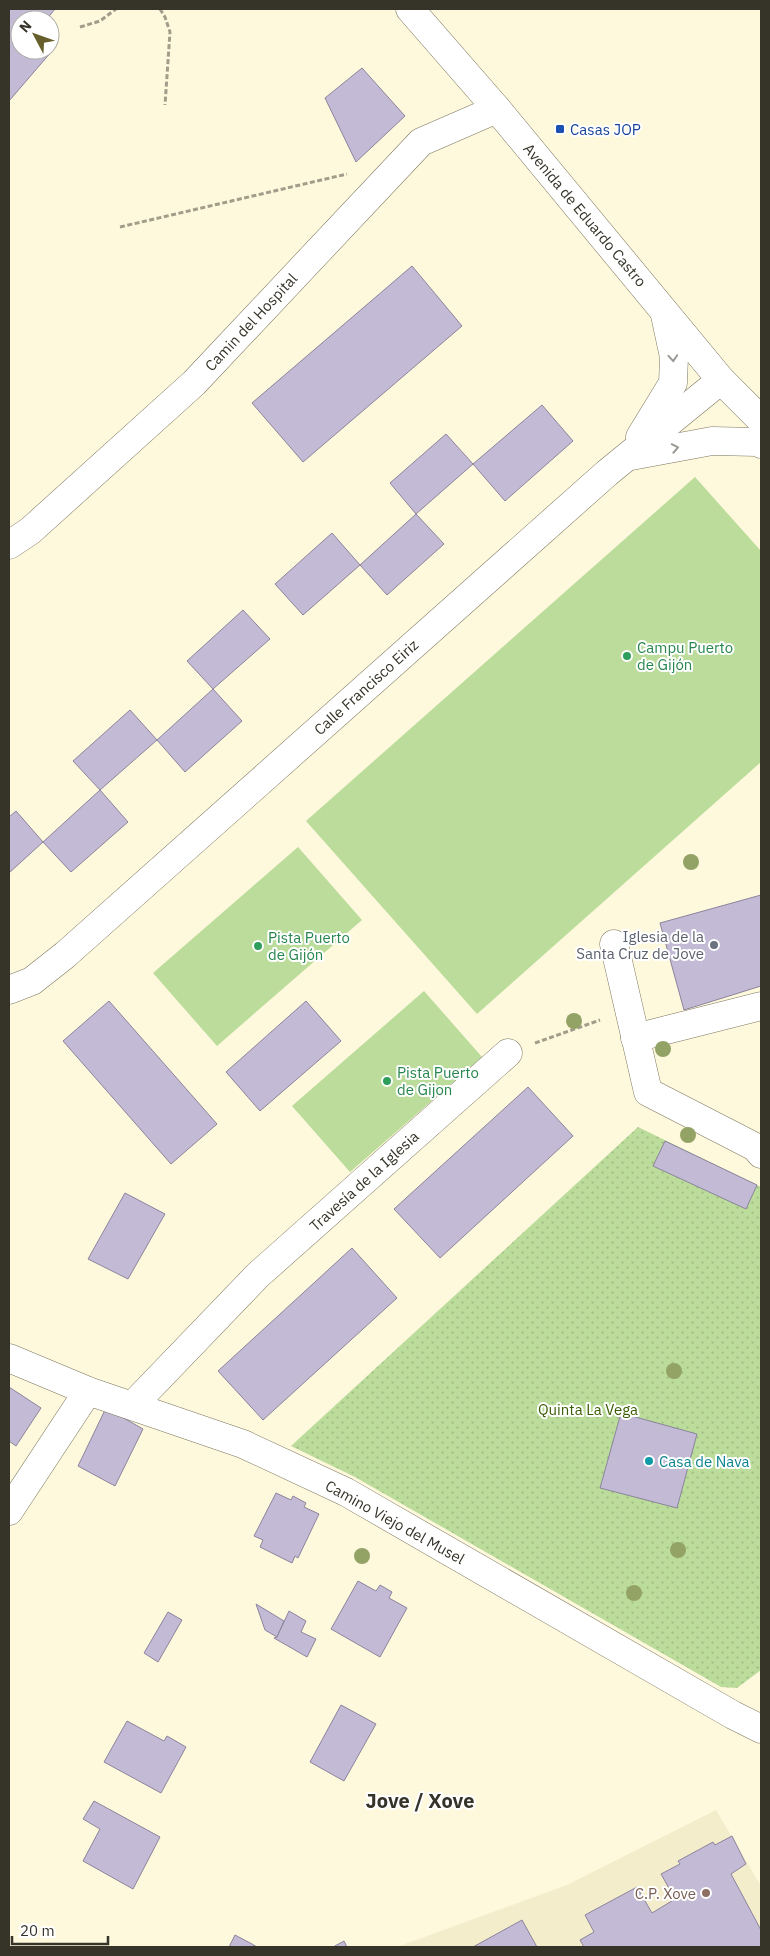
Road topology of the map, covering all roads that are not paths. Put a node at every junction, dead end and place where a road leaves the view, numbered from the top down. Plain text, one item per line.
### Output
1 (410, 9) edge
2 (497, 109) junction
3 (664, 310) junction
4 (721, 380) junction
5 (761, 420) edge
6 (761, 444) edge
7 (627, 457) junction
8 (9, 545) edge
9 (614, 944) dead end
10 (9, 990) edge
11 (761, 1006) edge
12 (636, 1038) junction
13 (508, 1053) road end
14 (761, 1154) edge
15 (9, 1358) edge
16 (88, 1391) junction
17 (133, 1405) junction
18 (9, 1511) edge
19 (761, 1729) edge

1 - 2 street, Avenida de Eduardo Castro
2 - 3 street, Avenida de Eduardo Castro
2 - 8 street, Camin del Hospital
3 - 4 street, Avenida de Eduardo Castro
3 -> 7 street
4 - 5 street, Avenida de Eduardo Castro
4 - 7 street, Calle Francisco Eiriz
7 -> 6 street
7 - 10 street, Calle Francisco Eiriz
9 - 12 street
11 - 12 street
12 - 14 street
13 - 17 street, Travesía de la Iglesia
15 - 16 street, Camino Viejo del Musel
16 - 17 street, Camino Viejo del Musel
16 - 18 street
17 - 19 street, Camino Viejo del Musel

